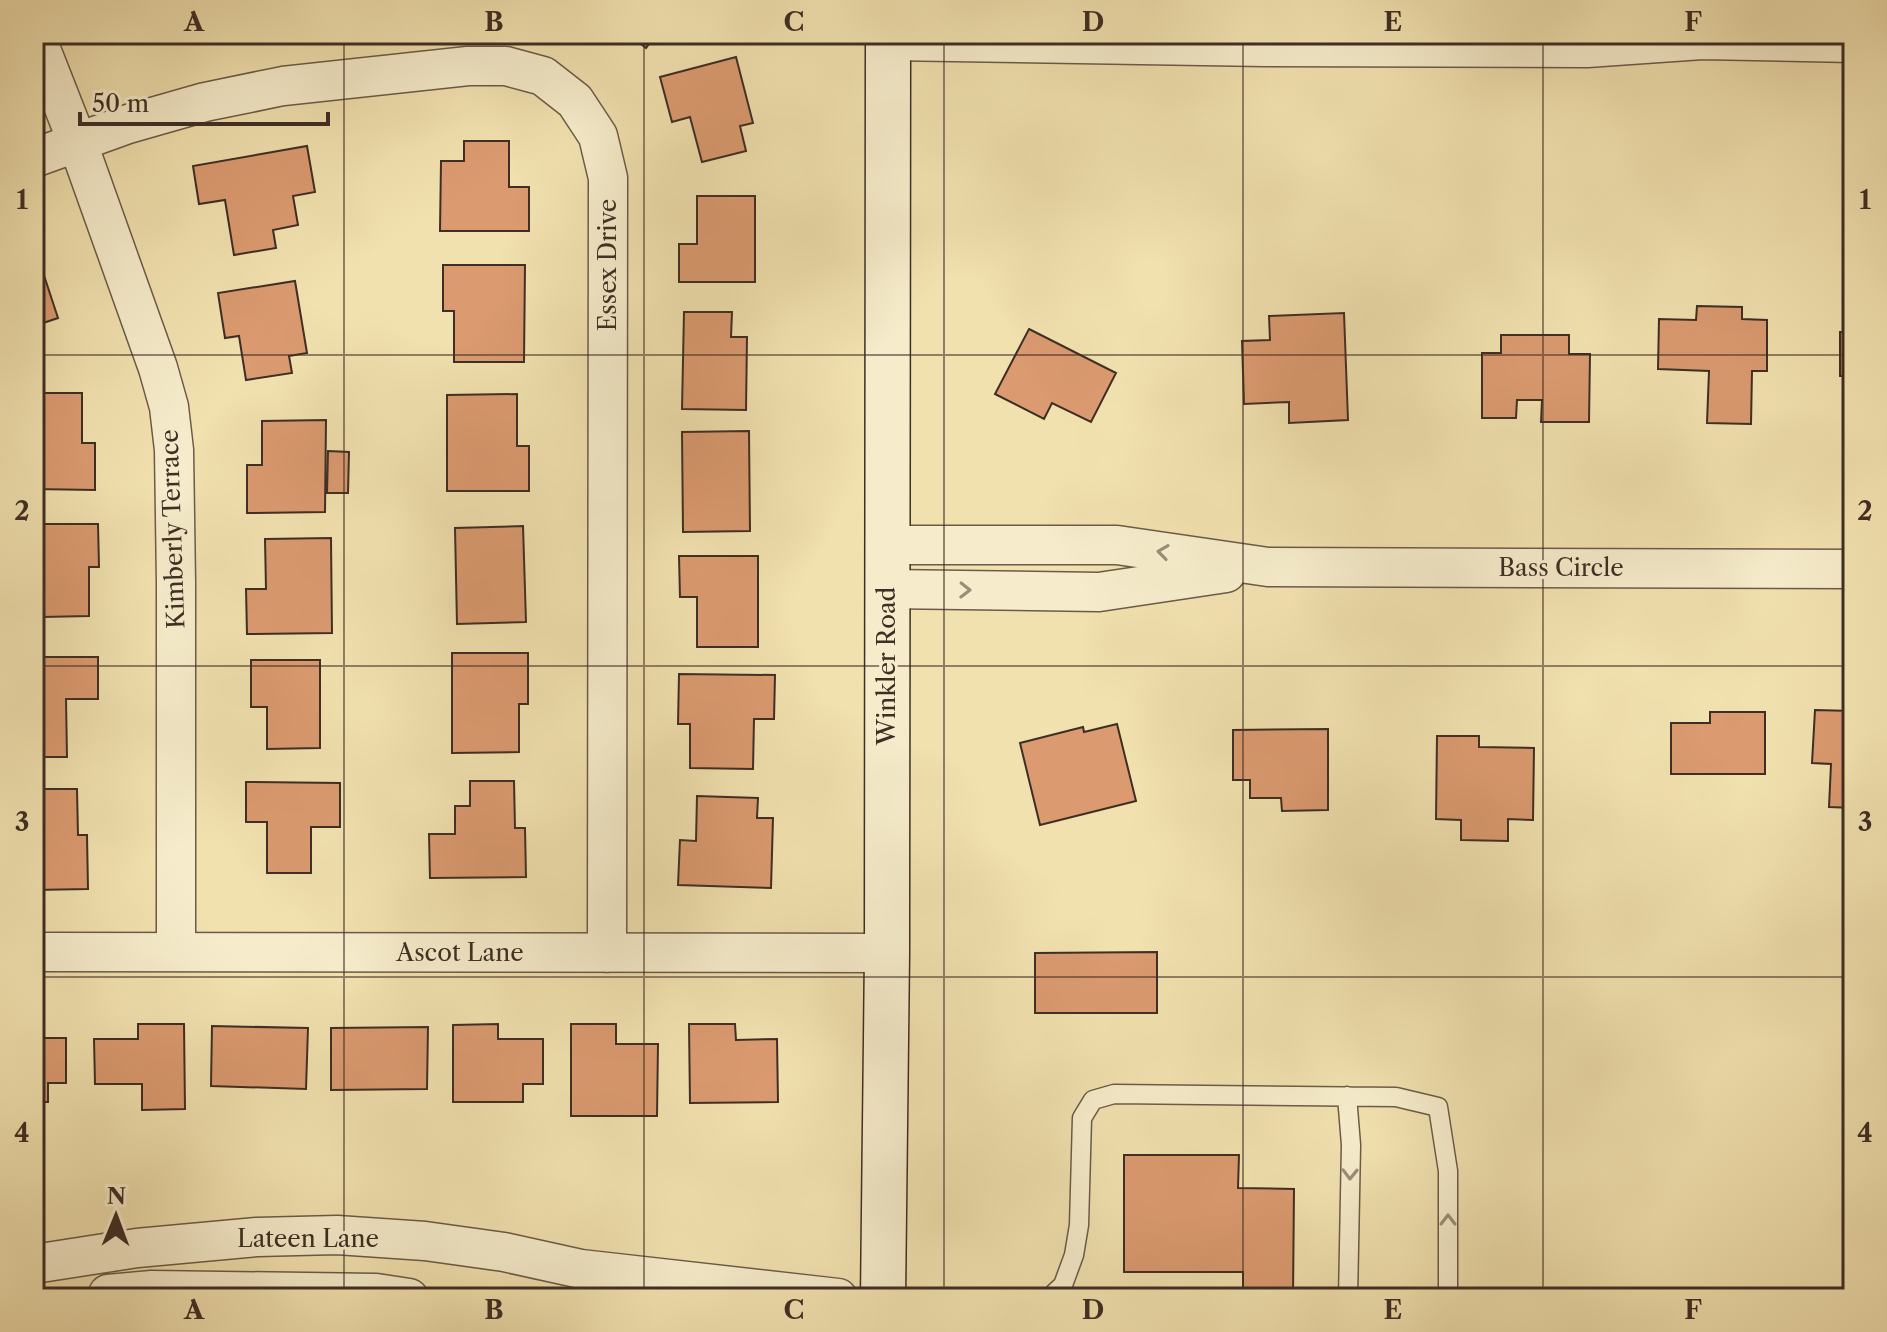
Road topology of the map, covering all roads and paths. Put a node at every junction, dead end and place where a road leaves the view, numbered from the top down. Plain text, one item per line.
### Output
1 (35, 34) edge
2 (1702, 37) edge
3 (888, 38) edge
4 (996, 38) edge
5 (1853, 43) edge
6 (77, 141) junction
7 (34, 158) edge
8 (887, 545) junction
9 (1268, 567) junction
10 (1853, 569) edge
11 (887, 589) junction
12 (34, 952) edge
13 (176, 952) junction
14 (607, 953) junction
15 (887, 953) junction
16 (1347, 1096) junction
17 (307, 1236) junction
18 (34, 1264) edge
19 (580, 1284) edge
20 (303, 1292) junction
21 (108, 1294) dead end
22 (409, 1298) edge
23 (838, 1298) edge
24 (883, 1298) edge
25 (1049, 1298) edge
26 (1348, 1298) edge
27 (1448, 1298) edge

1 - 6 street, Kimberly Terrace
2 - 4 street
2 - 5 street
3 - 4 street
3 - 8 street, Winkler Road
6 - 7 street, Essex Drive
6 - 13 street, Kimberly Terrace
6 - 14 street, Essex Drive
9 -> 8 street, Bass Circle
8 - 11 street, Winkler Road
9 - 10 street, Bass Circle
11 -> 9 street, Bass Circle
11 - 15 street, Winkler Road
12 - 13 street, Ascot Lane
13 - 14 street, Ascot Lane
14 - 15 street, Ascot Lane
15 - 24 street, Winkler Road
16 - 25 lane
16 -> 26 lane
27 -> 16 lane
17 - 18 street, Lateen Lane
17 - 19 street, Lateen Lane
17 - 20 street
19 - 23 street, Lateen Lane
20 - 21 street
20 - 22 street

